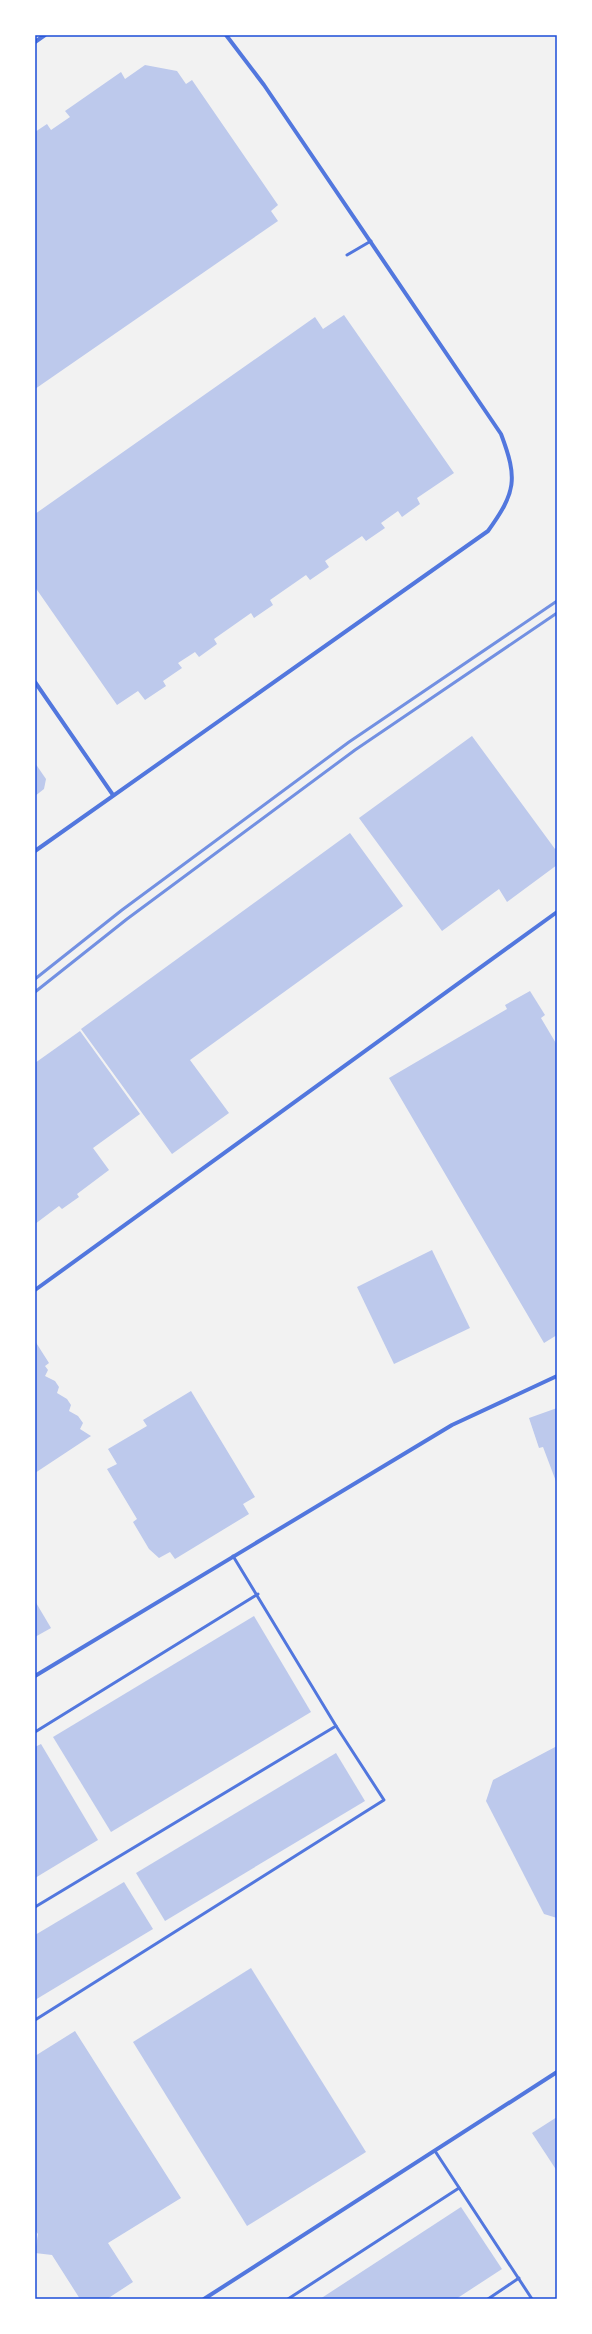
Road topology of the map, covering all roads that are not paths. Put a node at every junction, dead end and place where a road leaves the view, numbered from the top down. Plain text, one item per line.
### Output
1 (45, 35) edge
2 (226, 35) edge
3 (35, 42) edge
4 (371, 241) junction
5 (347, 255) dead end
6 (35, 682) edge
7 (113, 795) junction
8 (35, 851) edge
9 (557, 912) edge
10 (35, 1290) edge
11 (557, 1376) edge
12 (233, 1556) junction
13 (258, 1594) junction
14 (35, 1676) edge
15 (336, 1726) junction
16 (35, 1732) edge
17 (35, 1907) edge
18 (35, 2020) edge
19 (557, 2072) edge
20 (435, 2151) junction
21 (459, 2188) junction
22 (519, 2278) junction
23 (204, 2299) edge
24 (288, 2299) edge
25 (488, 2299) edge
26 (532, 2299) edge

1 - 3 street
2 - 4 street
4 - 5 lane
4 - 7 street
6 - 7 street
7 - 8 street
9 - 10 street
11 - 12 street
12 - 13 lane
12 - 14 street
13 - 15 lane
13 - 16 lane
15 - 17 lane
15 - 18 lane
19 - 20 street
20 - 21 lane
20 - 23 street
21 - 22 lane
21 - 24 lane
22 - 25 lane
22 - 26 lane

